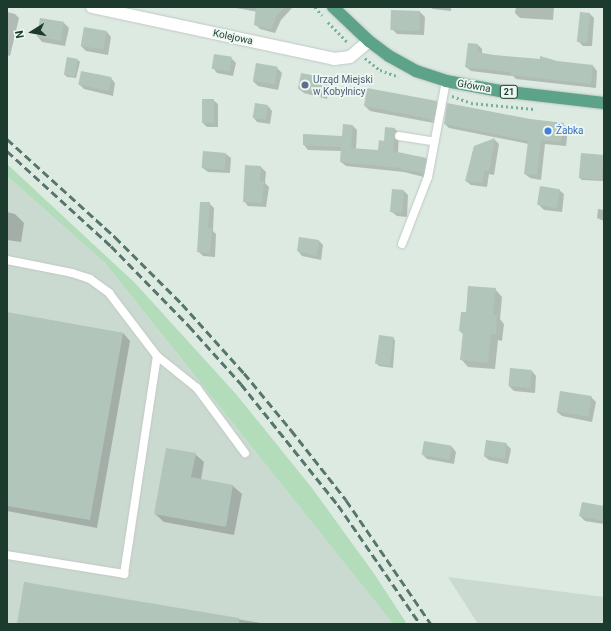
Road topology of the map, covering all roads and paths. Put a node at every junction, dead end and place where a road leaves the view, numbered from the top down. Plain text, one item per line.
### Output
1 (92, 7) edge
2 (315, 7) edge
3 (333, 7) edge
4 (369, 41) junction
5 (357, 51) junction
6 (446, 81) junction
7 (604, 103) edge
8 (399, 136) dead end
9 (435, 142) junction
10 (402, 244) dead end
11 (7, 260) edge
12 (157, 356) junction
13 (245, 453) dead end
14 (7, 555) edge

1 - 5 street, Kolejowa
2 - 5 path
3 - 4 main road, 21
4 - 5 street, Kolejowa
4 - 6 main road, Główna / 21
6 - 7 main road, Główna / 21
6 - 9 lane
8 - 9 lane
9 - 10 lane
11 - 12 lane
12 - 13 lane
12 - 14 lane

